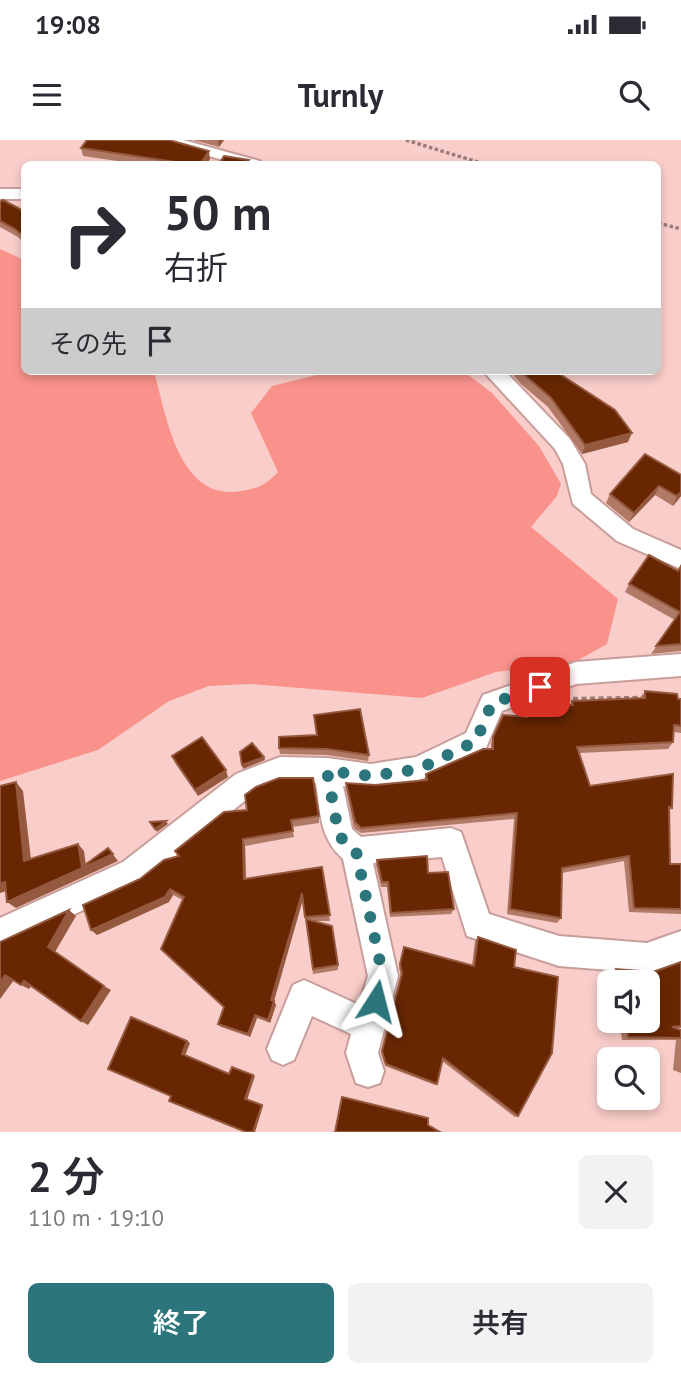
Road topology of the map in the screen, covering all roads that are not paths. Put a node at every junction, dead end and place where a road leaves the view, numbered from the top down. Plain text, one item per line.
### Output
1 (166, 140) edge
2 (243, 161) edge
3 (0, 194) edge
4 (21, 194) edge
5 (497, 375) edge
6 (681, 559) edge
7 (681, 665) edge
8 (327, 771) junction
9 (356, 851) junction
10 (0, 934) edge
11 (681, 946) edge
12 (369, 1026) junction
13 (283, 1049) dead end
14 (368, 1071) dead end

1 - 2 street
3 - 4 street
5 - 6 street
7 - 8 street
8 - 9 street
8 - 10 street
9 - 11 street
9 - 12 street
12 - 13 street
12 - 14 street

